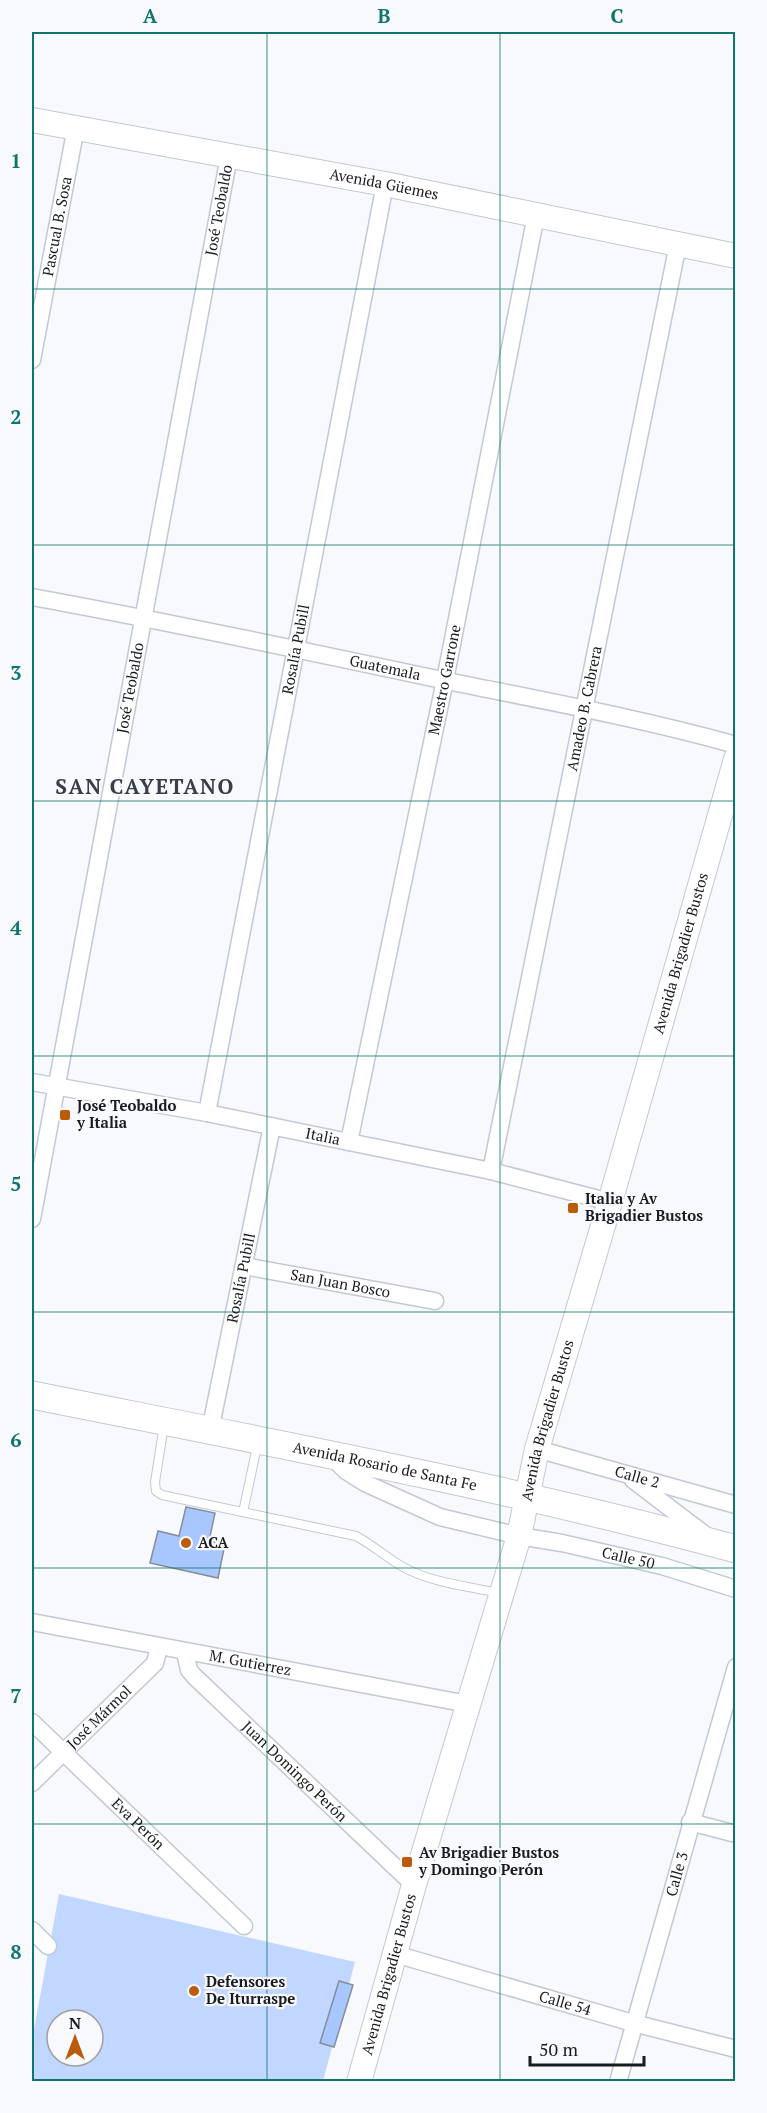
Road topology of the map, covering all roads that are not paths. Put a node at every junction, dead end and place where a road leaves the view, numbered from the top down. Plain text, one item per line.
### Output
1 (32, 120) edge
2 (76, 127) junction
3 (229, 156) junction
4 (385, 184) junction
5 (536, 215) junction
6 (678, 244) junction
7 (735, 256) edge
8 (32, 360) edge
9 (32, 597) edge
10 (143, 618) junction
11 (296, 649) junction
12 (445, 680) junction
13 (585, 708) junction
14 (735, 745) edge
15 (735, 759) edge
16 (32, 1082) edge
17 (56, 1086) junction
18 (207, 1113) junction
19 (272, 1126) junction
20 (349, 1142) junction
21 (491, 1171) junction
22 (610, 1202) junction
23 (32, 1219) edge
24 (244, 1266) junction
25 (435, 1301) dead end
26 (32, 1395) edge
27 (165, 1422) junction
28 (210, 1431) junction
29 (259, 1441) junction
30 (537, 1449) junction
31 (332, 1456) junction
32 (623, 1473) junction
33 (527, 1497) junction
34 (735, 1505) edge
35 (243, 1512) junction
36 (519, 1536) junction
37 (727, 1546) edge
38 (735, 1589) edge
39 (501, 1593) junction
40 (32, 1622) edge
41 (159, 1647) junction
42 (185, 1652) junction
43 (735, 1667) edge
44 (468, 1704) junction
45 (32, 1722) edge
46 (63, 1752) junction
47 (32, 1783) edge
48 (690, 1822) junction
49 (735, 1834) edge
50 (414, 1885) junction
51 (244, 1926) dead end
52 (32, 1930) edge
53 (48, 1946) dead end
54 (395, 1954) junction
55 (633, 2023) junction
56 (735, 2049) edge
57 (359, 2082) edge
58 (618, 2082) edge

1 - 2 street, Avenida Güemes
2 - 3 street, Avenida Güemes
2 - 8 street, Pascual B. Sosa
3 - 4 street, Avenida Güemes
3 - 10 street, José Teobaldo
4 - 5 street, Avenida Güemes
4 - 11 street, Rosalía Pubill
5 - 6 street, Avenida Güemes
5 - 12 street, Maestro Garrone
6 - 7 street, Avenida Güemes
6 - 13 street, Amadeo B. Cabrera
9 - 10 street, Guatemala
10 - 11 street, Guatemala
10 - 17 street, José Teobaldo
11 - 12 street, Guatemala
11 - 18 street, Rosalía Pubill
12 - 13 street, Guatemala
12 - 20 street, Maestro Garrone
13 - 14 street, Guatemala
13 - 21 street, Amadeo B. Cabrera
15 - 22 street, Avenida Brigadier Bustos
16 - 17 street, Italia
17 - 18 street, Italia
17 - 23 street, José Teobaldo
18 - 19 street, Italia
19 - 20 street, Italia
19 - 24 street, Rosalía Pubill
20 - 21 street, Italia
21 - 22 street, Italia
22 - 30 street, Avenida Brigadier Bustos
24 - 25 street, San Juan Bosco
24 - 28 street, Rosalía Pubill
26 - 27 main road, Avenida Rosario de Santa Fe
27 - 28 main road, Avenida Rosario de Santa Fe
27 - 35 lane
28 - 29 main road, Avenida Rosario de Santa Fe
29 - 31 main road, Avenida Rosario de Santa Fe
29 - 35 lane
30 - 32 street, Calle 2
30 - 33 street, Avenida Brigadier Bustos
31 - 33 main road, Avenida Rosario de Santa Fe
31 - 36 street, Calle 50
32 - 34 street, Calle 2
32 - 37 street
33 - 36 street, Avenida Brigadier Bustos
33 - 37 main road, Avenida Rosario de Santa Fe
35 - 39 lane
36 - 38 street, Calle 50
36 - 39 street, Avenida Brigadier Bustos
39 - 44 street, Avenida Brigadier Bustos
40 - 41 street, M. Gutierrez
41 - 42 street, M. Gutierrez
41 - 46 street, José Mármol
42 - 44 street, M. Gutierrez
42 - 50 street, Juan Domingo Perón
43 - 48 street, Calle 3
44 - 50 street, Avenida Brigadier Bustos
45 - 46 street, Eva Perón
46 - 47 street, José Mármol
46 - 51 street, Eva Perón
48 - 49 street
48 - 55 street, Calle 3
50 - 54 street, Avenida Brigadier Bustos
52 - 53 street
54 - 55 street, Calle 54
54 - 57 street, Avenida Brigadier Bustos
55 - 56 street, Calle 54
55 - 58 street, Calle 3

